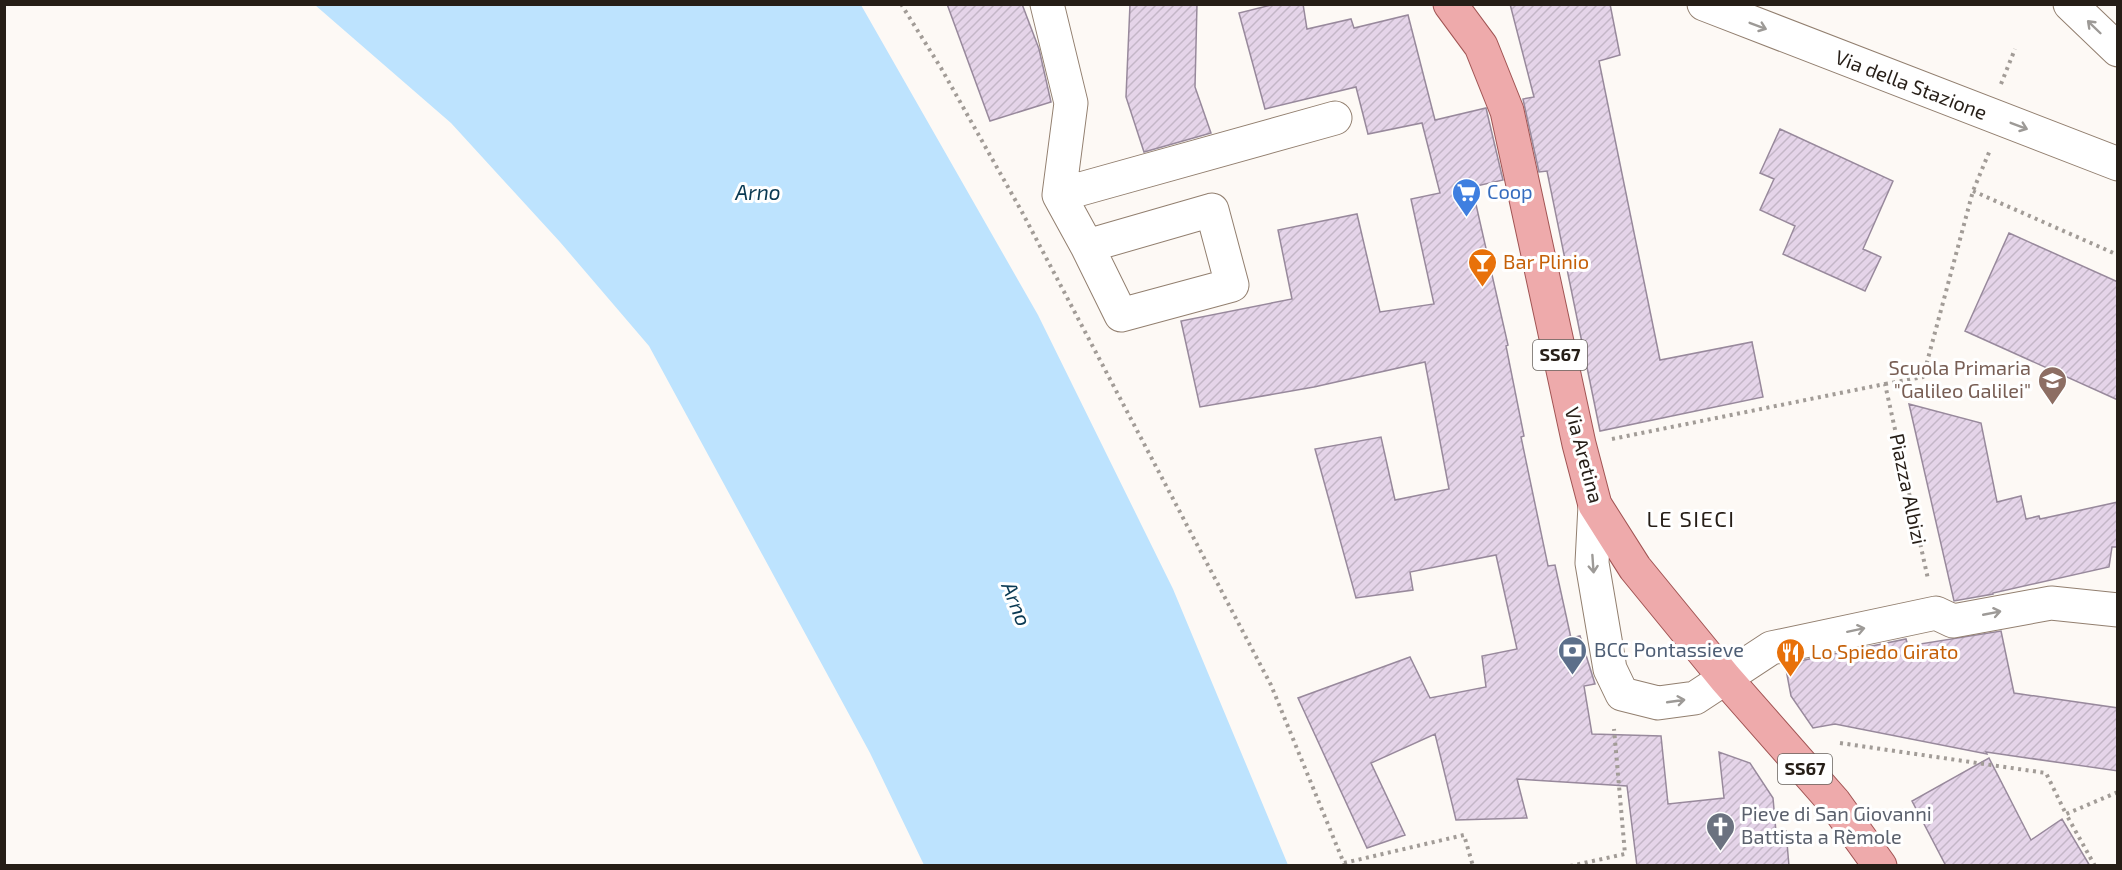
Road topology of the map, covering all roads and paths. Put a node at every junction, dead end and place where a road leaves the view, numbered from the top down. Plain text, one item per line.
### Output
1 (901, 4) edge
2 (1047, 4) edge
3 (1450, 4) edge
4 (1704, 4) edge
5 (2070, 4) edge
6 (2015, 49) dead end
7 (2118, 50) edge
8 (1998, 91) dead end
9 (1335, 118) dead end
10 (1992, 143) dead end
11 (2118, 164) edge
12 (1972, 191) junction
13 (1059, 195) junction
14 (1088, 246) dead end
15 (2118, 255) edge
16 (1885, 384) junction
17 (1611, 439) dead end
18 (1595, 505) junction
19 (2118, 610) edge
20 (1936, 613) junction
21 (1725, 678) junction
22 (1622, 694) junction
23 (1840, 743) dead end
24 (2118, 792) edge
25 (2066, 814) junction
26 (1345, 864) edge
27 (1473, 866) edge
28 (1570, 866) edge
29 (1880, 866) edge
30 (2095, 866) edge

1 - 26 path
2 - 13 street
3 - 18 main road, Via Aretina / SS67
4 -> 11 street, Via della Stazione
7 -> 5 street
6 - 8 path
9 - 13 street
10 - 12 path
12 - 15 path
12 - 16 path
13 - 14 street
16 - 17 path
16 - 20 path, Piazza Albizi
18 - 21 main road, Via Aretina / SS67
18 -> 22 street
20 -> 19 street
21 -> 20 street
22 -> 21 street
21 - 29 main road, Via Aretina / SS67
22 - 28 path
23 - 25 path
24 - 25 path
25 - 30 path
26 - 27 path

